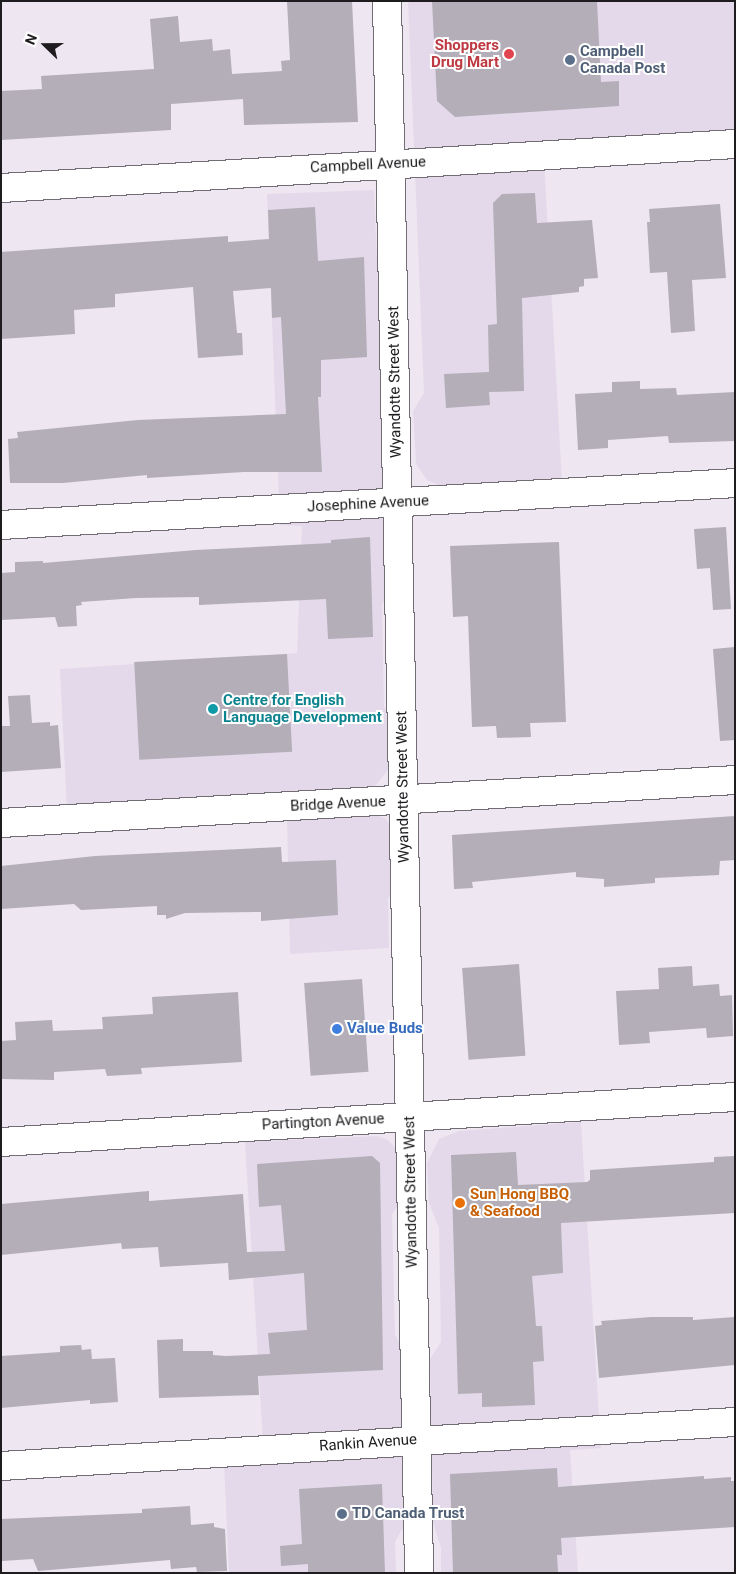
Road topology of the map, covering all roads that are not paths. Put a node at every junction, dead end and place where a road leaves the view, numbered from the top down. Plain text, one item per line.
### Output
1 (387, 1) edge
2 (735, 144) edge
3 (390, 164) junction
4 (1, 188) edge
5 (735, 482) edge
6 (397, 502) junction
7 (1, 525) edge
8 (735, 780) edge
9 (403, 800) junction
10 (1, 823) edge
11 (735, 1097) edge
12 (410, 1117) junction
13 (1, 1142) edge
14 (735, 1422) edge
15 (416, 1440) junction
16 (1, 1466) edge
17 (418, 1573) edge

1 - 3 street, Wyandotte Street West
2 - 3 street, Campbell Avenue
3 - 4 street, Campbell Avenue
3 - 6 street, Wyandotte Street West
5 - 6 street, Josephine Avenue
6 - 7 street, Josephine Avenue
6 - 9 street, Wyandotte Street West
8 - 9 street, Bridge Avenue
9 - 10 street, Bridge Avenue
9 - 12 street, Wyandotte Street West
11 - 12 street, Partington Avenue
12 - 13 street, Partington Avenue
12 - 15 street, Wyandotte Street West
14 - 15 street, Rankin Avenue
15 - 16 street, Rankin Avenue
15 - 17 street, Wyandotte Street West

